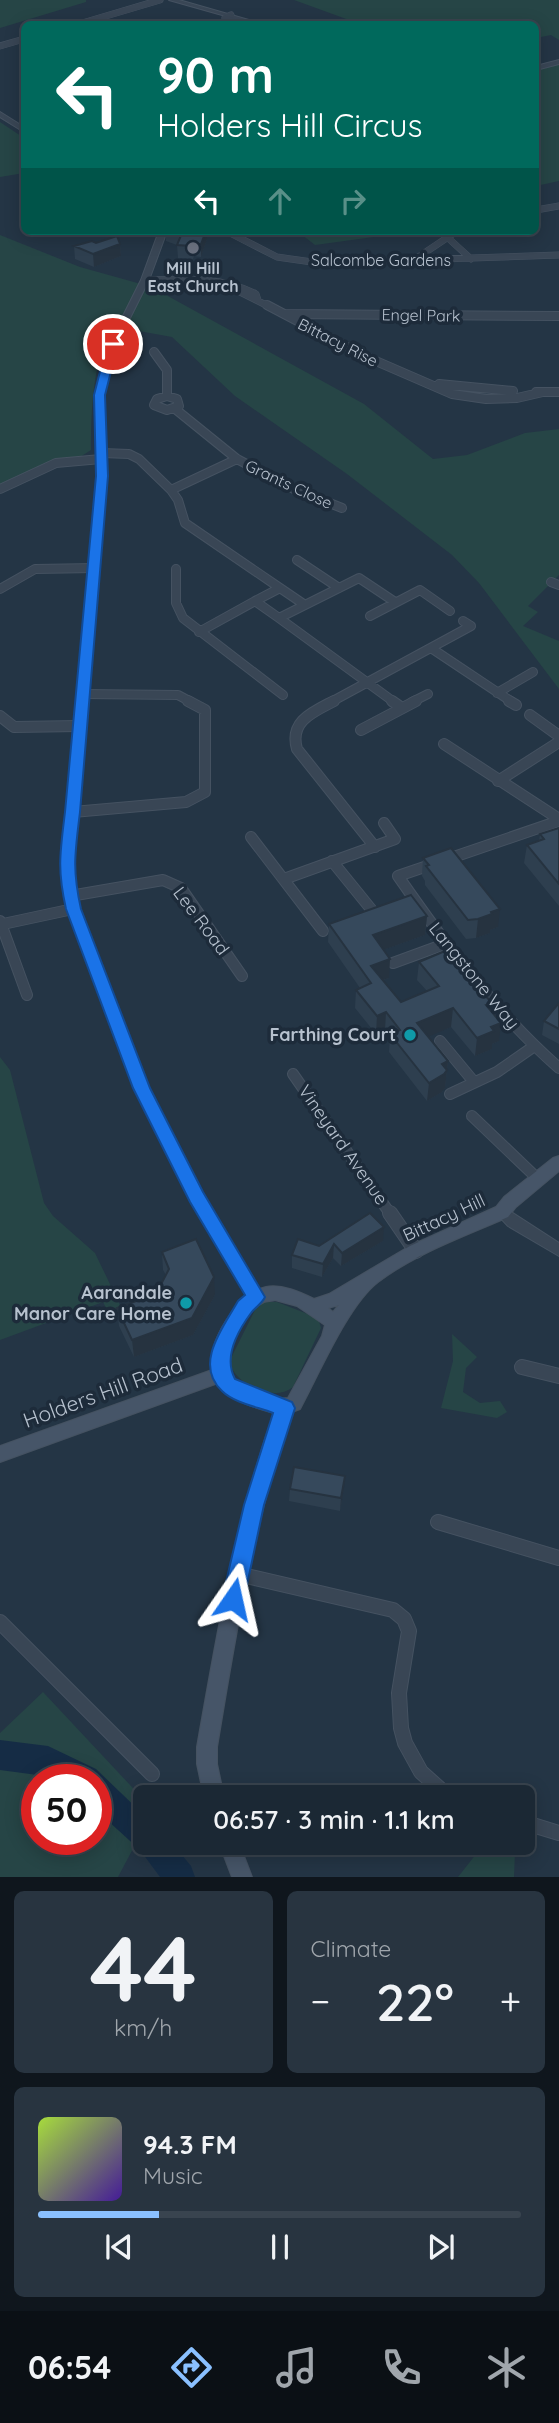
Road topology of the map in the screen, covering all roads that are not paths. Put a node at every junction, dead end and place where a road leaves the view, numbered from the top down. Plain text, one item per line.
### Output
1 (160, 0) edge
2 (172, 0) edge
3 (231, 15) junction
4 (89, 21) edge
5 (234, 21) edge
6 (250, 21) edge
7 (21, 40) edge
8 (0, 46) edge
9 (559, 62) edge
10 (539, 67) edge
11 (0, 114) edge
12 (21, 128) edge
13 (559, 206) edge
14 (539, 209) edge
15 (162, 235) edge
16 (237, 235) edge
17 (450, 235) edge
18 (447, 237) junction
19 (559, 255) edge
20 (471, 259) junction
21 (414, 260) junction
22 (145, 280) junction
23 (282, 314) junction
24 (559, 316) edge
25 (154, 352) dead end
26 (559, 392) edge
27 (167, 396) junction
28 (174, 408) junction
29 (102, 456) junction
30 (237, 459) junction
31 (0, 489) edge
32 (171, 489) junction
33 (342, 508) dead end
34 (297, 560) dead end
35 (95, 568) junction
36 (176, 569) dead end
37 (281, 587) junction
38 (339, 588) junction
39 (0, 589) edge
40 (255, 601) junction
41 (395, 602) junction
42 (305, 605) junction
43 (450, 611) dead end
44 (370, 616) dead end
45 (279, 618) junction
46 (463, 621) dead end
47 (199, 632) junction
48 (431, 649) junction
49 (533, 672) dead end
50 (368, 682) junction
51 (496, 692) junction
52 (82, 694) junction
53 (428, 694) dead end
54 (284, 695) dead end
55 (516, 705) dead end
56 (402, 708) junction
57 (530, 715) dead end
58 (0, 716) edge
59 (79, 726) junction
60 (361, 730) dead end
61 (559, 736) edge
62 (559, 742) edge
63 (444, 744) dead end
64 (498, 781) junction
65 (73, 812) junction
66 (559, 820) edge
67 (384, 823) dead end
68 (251, 837) dead end
69 (375, 847) junction
70 (332, 861) junction
71 (284, 879) junction
72 (69, 896) junction
73 (74, 909) junction
74 (375, 914) edge
75 (2, 923) edge
76 (323, 931) dead end
77 (445, 944) junction
78 (393, 964) edge
79 (242, 976) dead end
80 (27, 995) dead end
81 (440, 1041) dead end
82 (533, 1047) junction
83 (559, 1068) edge
84 (293, 1074) dead end
85 (474, 1082) junction
86 (450, 1094) dead end
87 (472, 1116) dead end
88 (559, 1162) edge
89 (539, 1180) junction
90 (502, 1212) junction
91 (559, 1250) edge
92 (416, 1251) junction
93 (372, 1276) junction
94 (256, 1297) junction
95 (315, 1306) junction
96 (334, 1323) junction
97 (522, 1367) dead end
98 (222, 1374) junction
99 (559, 1376) edge
100 (285, 1408) junction
101 (0, 1454) edge
102 (438, 1522) dead end
103 (559, 1558) edge
104 (237, 1574) junction
105 (0, 1622) edge
106 (152, 1774) dead end
107 (211, 1785) edge
108 (433, 1785) edge
109 (535, 1826) edge
110 (559, 1833) edge
111 (234, 1855) edge
112 (242, 1877) edge

1 - 4 street
2 - 3 street
3 - 5 street
3 - 6 street
7 - 8 street
9 - 10 street
11 - 12 street
13 - 14 street
15 - 22 street
16 - 21 street, Salcombe Gardens
17 - 18 street
18 - 20 street
18 - 21 street
19 - 20 street, Salcombe Gardens
20 - 21 street, Salcombe Gardens
22 - 23 street, Bittacy Rise
22 - 29 street
23 - 24 street, Engel Park
23 - 26 street, Bittacy Rise
25 - 27 street
27 - 28 street
27 - 28 street
28 - 30 street, Grants Close
29 - 31 street
29 - 32 street
29 - 35 street
30 - 32 street, Grants Close
30 - 33 street, Grants Close
32 - 37 street
34 - 38 street
35 - 39 street
35 - 52 street
36 - 47 street
37 - 40 street
37 - 42 street
38 - 41 street
38 - 42 street
40 - 45 street
40 - 47 street
41 - 43 street
41 - 44 street
42 - 45 street
45 - 50 street
46 - 48 street
47 - 54 street
48 - 50 street
48 - 51 street
49 - 51 street
50 - 56 street
50 - 69 street
51 - 55 street
52 - 59 street
52 - 65 street
53 - 56 street
56 - 60 street
57 - 61 street
58 - 59 street
59 - 65 street
62 - 64 street
63 - 64 street
64 - 66 street
65 - 72 street
66 - 77 street, Langstone Way
67 - 69 street
68 - 71 street
69 - 70 street
70 - 71 street
70 - 74 street
71 - 76 street
72 - 73 street
72 - 79 street, Lee Road
73 - 75 street
73 - 94 street
75 - 80 street
77 - 78 street
77 - 82 street, Langstone Way
81 - 85 street
82 - 83 street, Langstone Way
82 - 85 street
84 - 92 street, Vineyard Avenue
85 - 86 street
87 - 89 street
88 - 89 main road, Bittacy Hill
89 - 90 main road, Bittacy Hill
90 - 91 street
90 - 92 main road, Bittacy Hill
92 - 93 main road, Bittacy Hill
93 - 95 main road, Bittacy Hill
93 - 96 main road, Bittacy Hill
94 - 95 main road
94 - 98 main road
95 - 96 main road
96 - 100 main road
97 - 99 street
98 - 100 main road
98 - 101 main road, Holders Hill Road
100 - 104 main road
102 - 103 street
104 - 107 main road
104 - 108 street
105 - 106 street
109 - 110 street
111 - 112 main road

